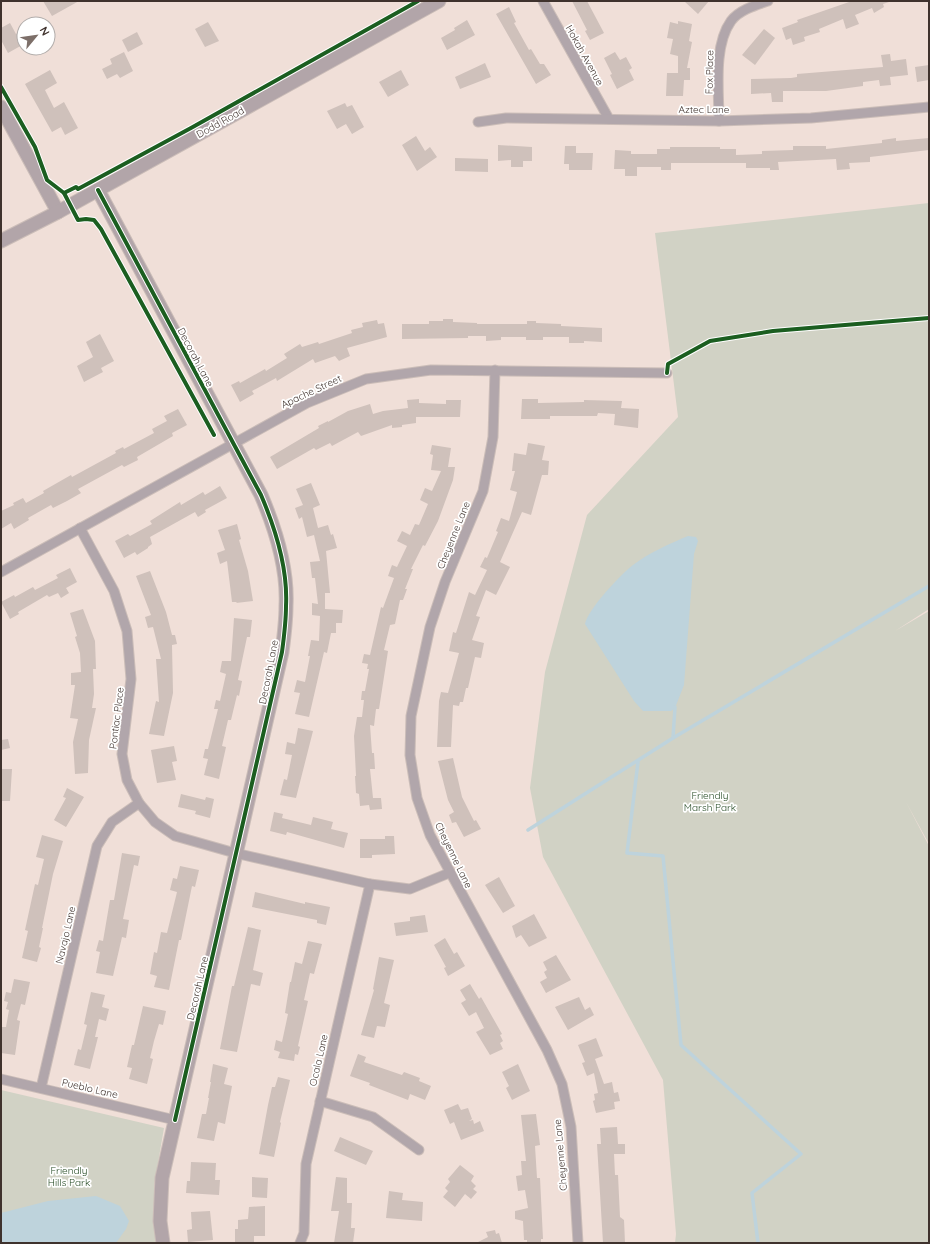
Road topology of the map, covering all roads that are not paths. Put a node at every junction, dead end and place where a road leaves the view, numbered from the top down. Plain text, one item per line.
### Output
1 (439, 1) edge
2 (543, 1) edge
3 (768, 1) edge
4 (1, 107) edge
5 (929, 107) edge
6 (609, 119) junction
7 (719, 121) junction
8 (478, 122) dead end
9 (98, 190) junction
10 (58, 212) junction
11 (1, 241) edge
12 (495, 370) junction
13 (667, 373) dead end
14 (232, 443) junction
15 (80, 528) junction
16 (1, 572) edge
17 (139, 803) junction
18 (236, 853) junction
19 (449, 873) junction
20 (370, 884) junction
21 (1, 1079) edge
22 (41, 1088) junction
23 (320, 1101) junction
24 (175, 1120) junction
25 (419, 1150) dead end
26 (162, 1243) edge
27 (300, 1243) edge
28 (578, 1243) edge

1 - 9 street, Dodd Road
2 - 6 street, Hokah Avenue
3 - 7 street, Fox Place
4 - 10 street
5 - 7 street, Aztec Lane
6 - 7 street, Aztec Lane
6 - 8 street, Aztec Lane
9 - 10 street, Dodd Road
9 - 14 street, Decorah Lane
10 - 11 street, Dodd Road
12 - 13 street, Apache Street
12 - 14 street, Apache Street
12 - 19 street, Cheyenne Lane
14 - 15 street, Apache Street
14 - 18 street, Decorah Lane
15 - 16 street, Apache Street
15 - 17 street, Pontiac Place
17 - 18 street, Pontiac Place
17 - 22 street, Navajo Lane
18 - 20 street, Pontiac Place
18 - 24 street, Decorah Lane
19 - 20 street, Pontiac Place
19 - 28 street, Cheyenne Lane
20 - 23 street, Ocala Lane
21 - 22 street, Pueblo Lane
22 - 24 street, Pueblo Lane
23 - 25 street
23 - 27 street, Ocala Lane
24 - 26 street, Decorah Lane

